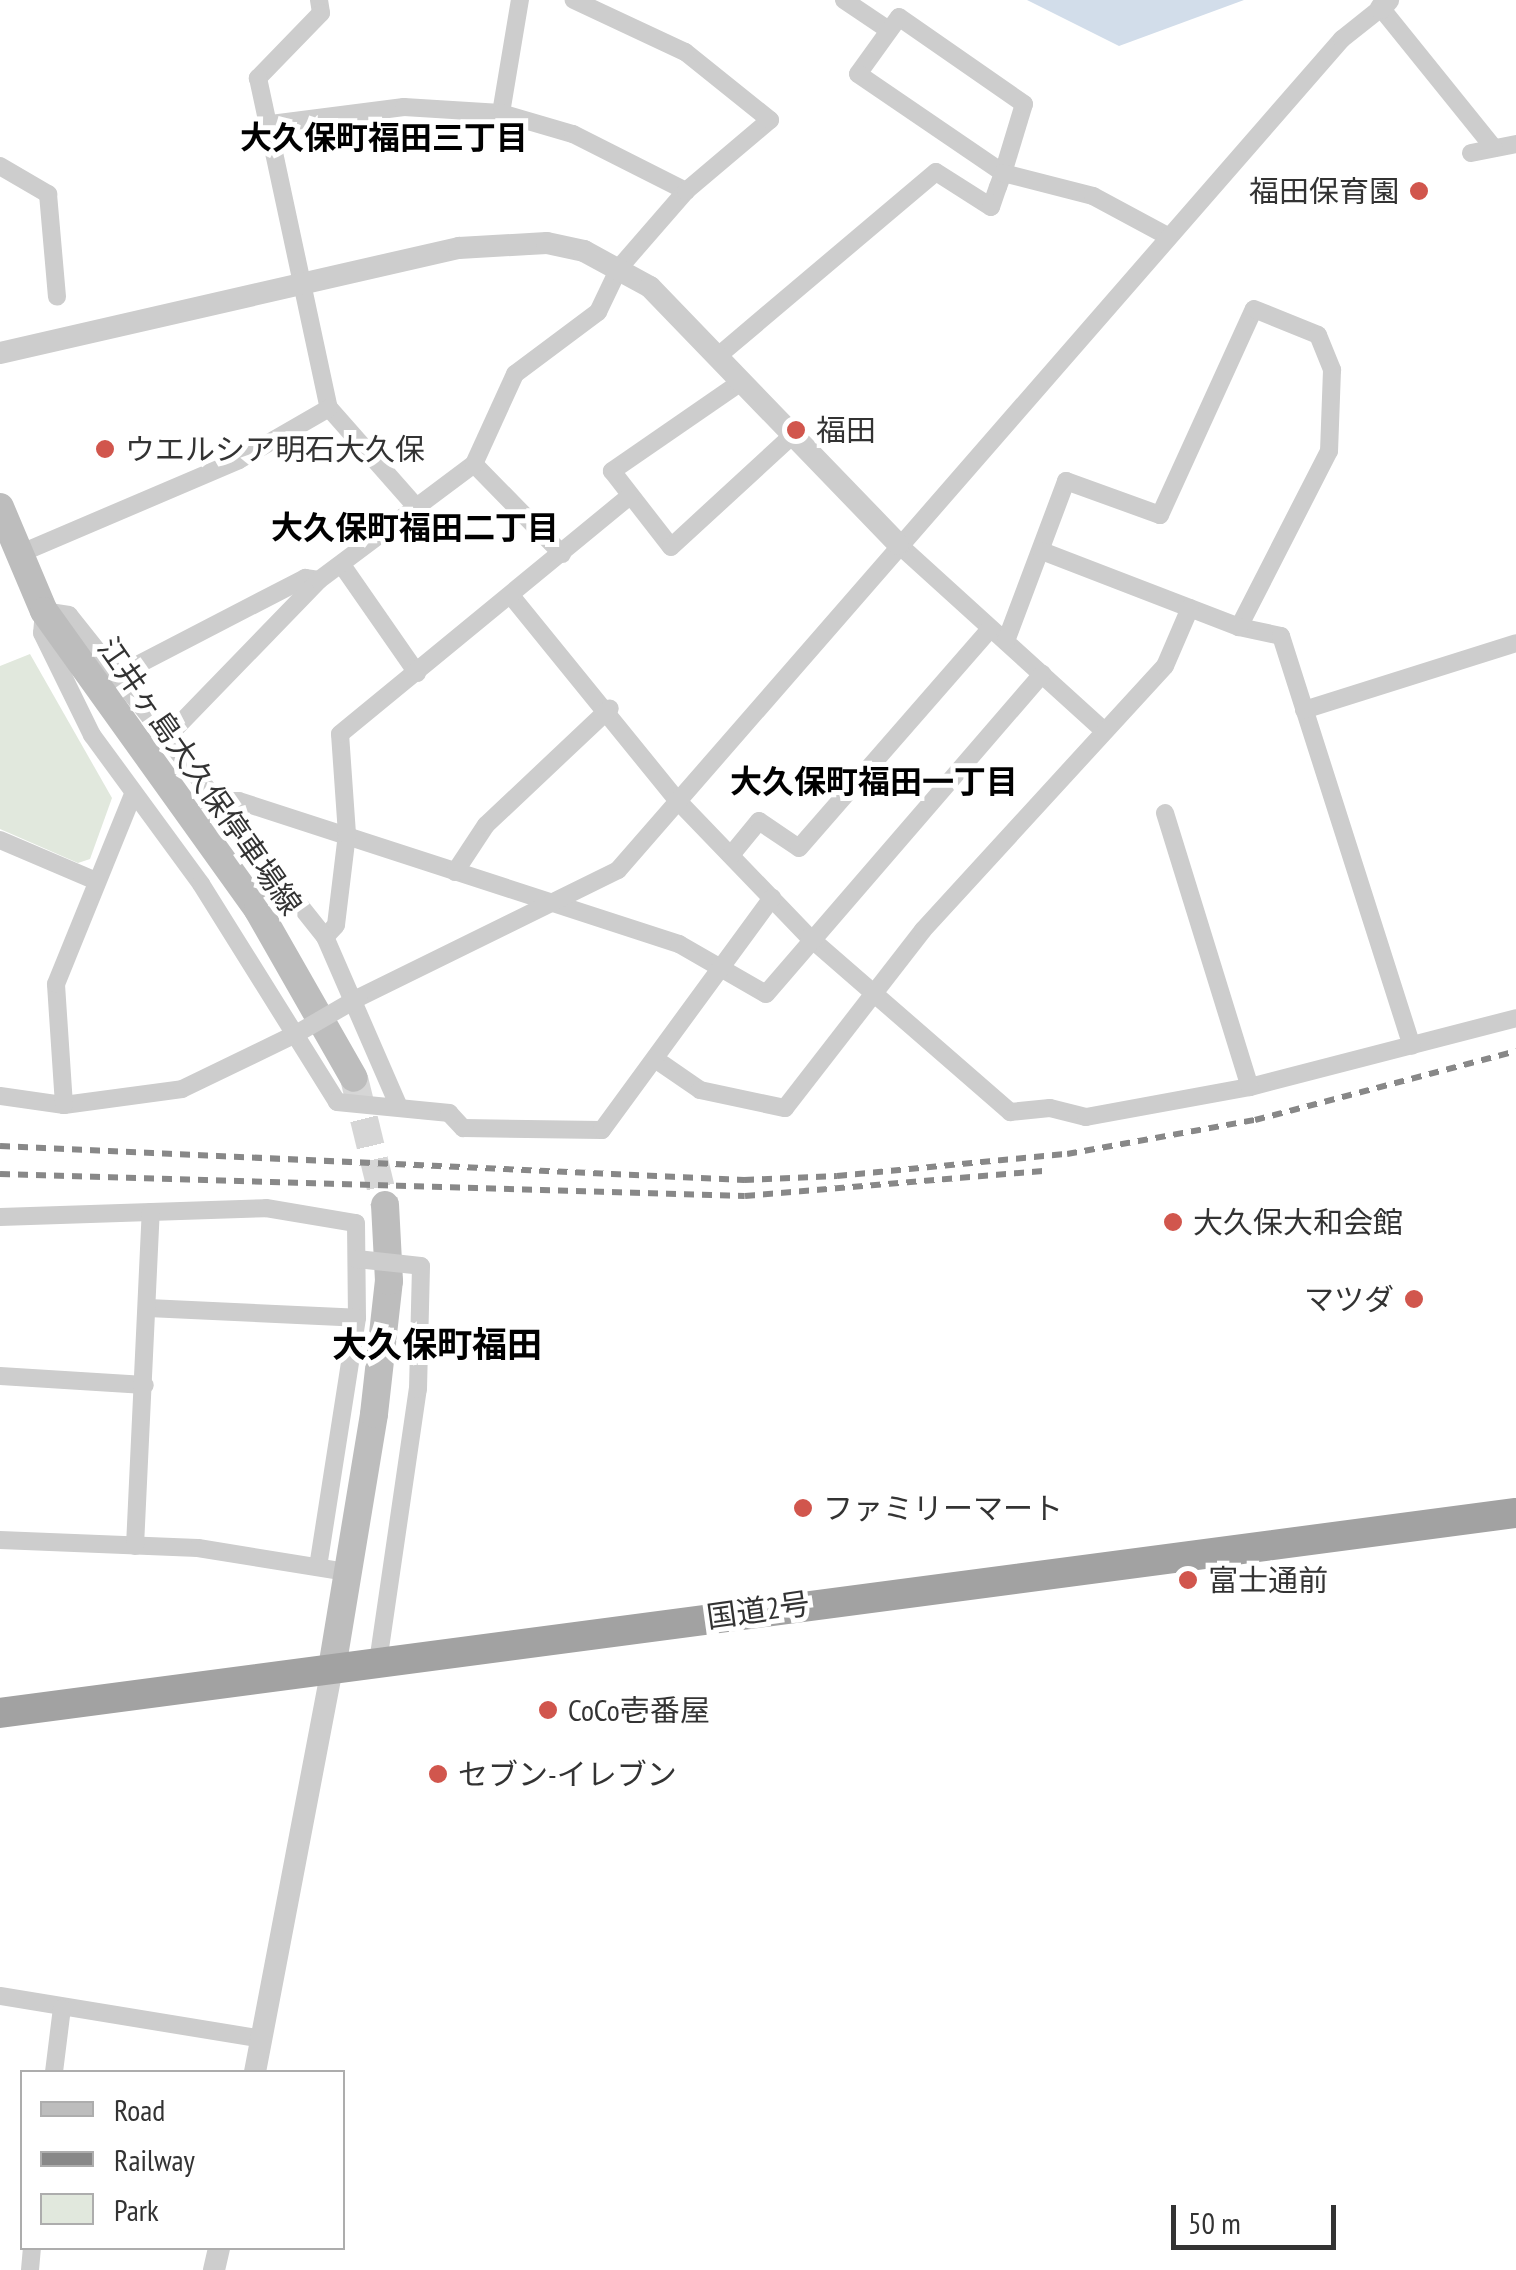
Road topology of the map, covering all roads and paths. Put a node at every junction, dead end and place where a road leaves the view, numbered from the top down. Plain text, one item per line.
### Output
1 (319, 0) edge
2 (520, 0) edge
3 (574, 0) edge
4 (844, 0) edge
5 (1385, 4) edge
6 (887, 29) junction
7 (502, 112) junction
8 (271, 124) junction
9 (1516, 144) edge
10 (1494, 148) junction
11 (1471, 153) dead end
12 (0, 166) edge
13 (1002, 173) junction
14 (686, 191) junction
15 (1169, 237) junction
16 (619, 268) junction
17 (301, 283) junction
18 (57, 297) dead end
19 (0, 353) edge
20 (718, 356) junction
21 (740, 382) junction
22 (329, 408) junction
23 (793, 435) junction
24 (474, 464) junction
25 (630, 496) junction
26 (0, 507) edge
27 (418, 510) junction
28 (898, 544) junction
29 (1042, 551) junction
30 (19, 554) junction
31 (562, 554) junction
32 (344, 568) junction
33 (319, 580) junction
34 (512, 597) junction
35 (1190, 608) junction
36 (44, 610) junction
37 (1239, 627) junction
38 (989, 630) junction
39 (1006, 641) junction
40 (1516, 643) edge
41 (417, 672) junction
42 (1042, 674) junction
43 (118, 675) junction
44 (610, 708) junction
45 (1304, 710) junction
46 (1104, 731) junction
47 (167, 736) junction
48 (133, 794) junction
49 (214, 801) junction
50 (678, 801) junction
51 (1165, 813) dead end
52 (347, 834) junction
53 (0, 840) edge
54 (731, 855) junction
55 (455, 872) junction
56 (94, 880) junction
57 (772, 898) junction
58 (548, 905) junction
59 (809, 936) junction
60 (325, 937) junction
61 (724, 974) junction
62 (870, 996) junction
63 (358, 998) junction
64 (1516, 1018) edge
65 (296, 1034) junction
66 (1412, 1046) junction
67 (658, 1061) junction
68 (354, 1078) tunnel mouth
69 (1250, 1087) junction
70 (0, 1096) edge
71 (64, 1105) junction
72 (399, 1107) junction
73 (385, 1205) tunnel mouth
74 (151, 1212) junction
75 (0, 1217) edge
76 (356, 1259) junction
77 (148, 1308) junction
78 (357, 1318) junction
79 (0, 1376) edge
80 (146, 1385) junction
81 (1516, 1513) edge
82 (0, 1540) edge
83 (135, 1546) junction
84 (318, 1567) junction
85 (352, 1573) junction
86 (378, 1662) junction
87 (332, 1668) junction
88 (0, 1713) edge
89 (0, 1996) edge
90 (62, 2008) junction
91 (262, 2039) junction
92 (54, 2070) edge
93 (255, 2070) edge

1 - 8 street
2 - 7 street
3 - 14 street
4 - 6 street
5 - 10 street
5 - 15 street
6 - 13 street
6 - 13 street
7 - 8 street
7 - 14 street
8 - 17 street
9 - 10 street
10 - 11 street
12 - 18 street
13 - 15 street
13 - 20 street
14 - 16 street
15 - 28 street
16 - 17 street
16 - 20 street
16 - 24 street
17 - 19 street
17 - 22 street
20 - 21 street
21 - 23 street
21 - 25 street
22 - 27 street
22 - 30 street
23 - 25 street
23 - 28 street
24 - 27 street
24 - 31 street
25 - 31 street
26 - 30 main road, 江井ヶ島大久保停車場線
27 - 32 street
28 - 38 street
28 - 50 street
29 - 35 street
29 - 37 street
29 - 39 street
30 - 36 main road, 江井ヶ島大久保停車場線
31 - 34 street
32 - 33 street
32 - 41 street
33 - 43 street
33 - 47 street
34 - 41 street
34 - 44 street
35 - 37 street
35 - 46 street
36 - 43 street
36 - 48 street
36 - 68 main road, 江井ヶ島大久保停車場線
37 - 45 street
38 - 39 street
38 - 54 street
39 - 42 street
40 - 45 street
41 - 52 street
42 - 46 street
42 - 59 street
43 - 47 street
44 - 50 street
44 - 55 street
45 - 66 street
46 - 62 street
47 - 49 street
48 - 56 street
48 - 65 street
49 - 52 street
49 - 60 street
50 - 54 street
50 - 58 street
51 - 69 street
52 - 55 street
52 - 60 street
53 - 56 street
54 - 57 street
55 - 58 street
56 - 71 street
57 - 59 street
57 - 61 street
58 - 61 street
58 - 63 street
59 - 61 street
59 - 62 street
60 - 63 street
61 - 67 street
62 - 67 street
62 - 69 street
63 - 65 street, bridge
63 - 72 street
64 - 66 street
65 - 71 street
65 - 72 street
66 - 69 street
67 - 72 street
70 - 71 street
73 - 85 main road
74 - 75 street
74 - 76 street
74 - 77 street
76 - 78 street
76 - 86 street, bridge
77 - 78 street
77 - 80 street
78 - 84 street
79 - 80 street
80 - 83 street
81 - 86 highway, 国道2号
82 - 83 street
83 - 84 street
84 - 85 street
85 - 87 main road
86 - 87 highway, 国道2号
87 - 88 highway, 国道2号
87 - 91 street
89 - 90 street
90 - 91 street
90 - 92 street
91 - 93 street

